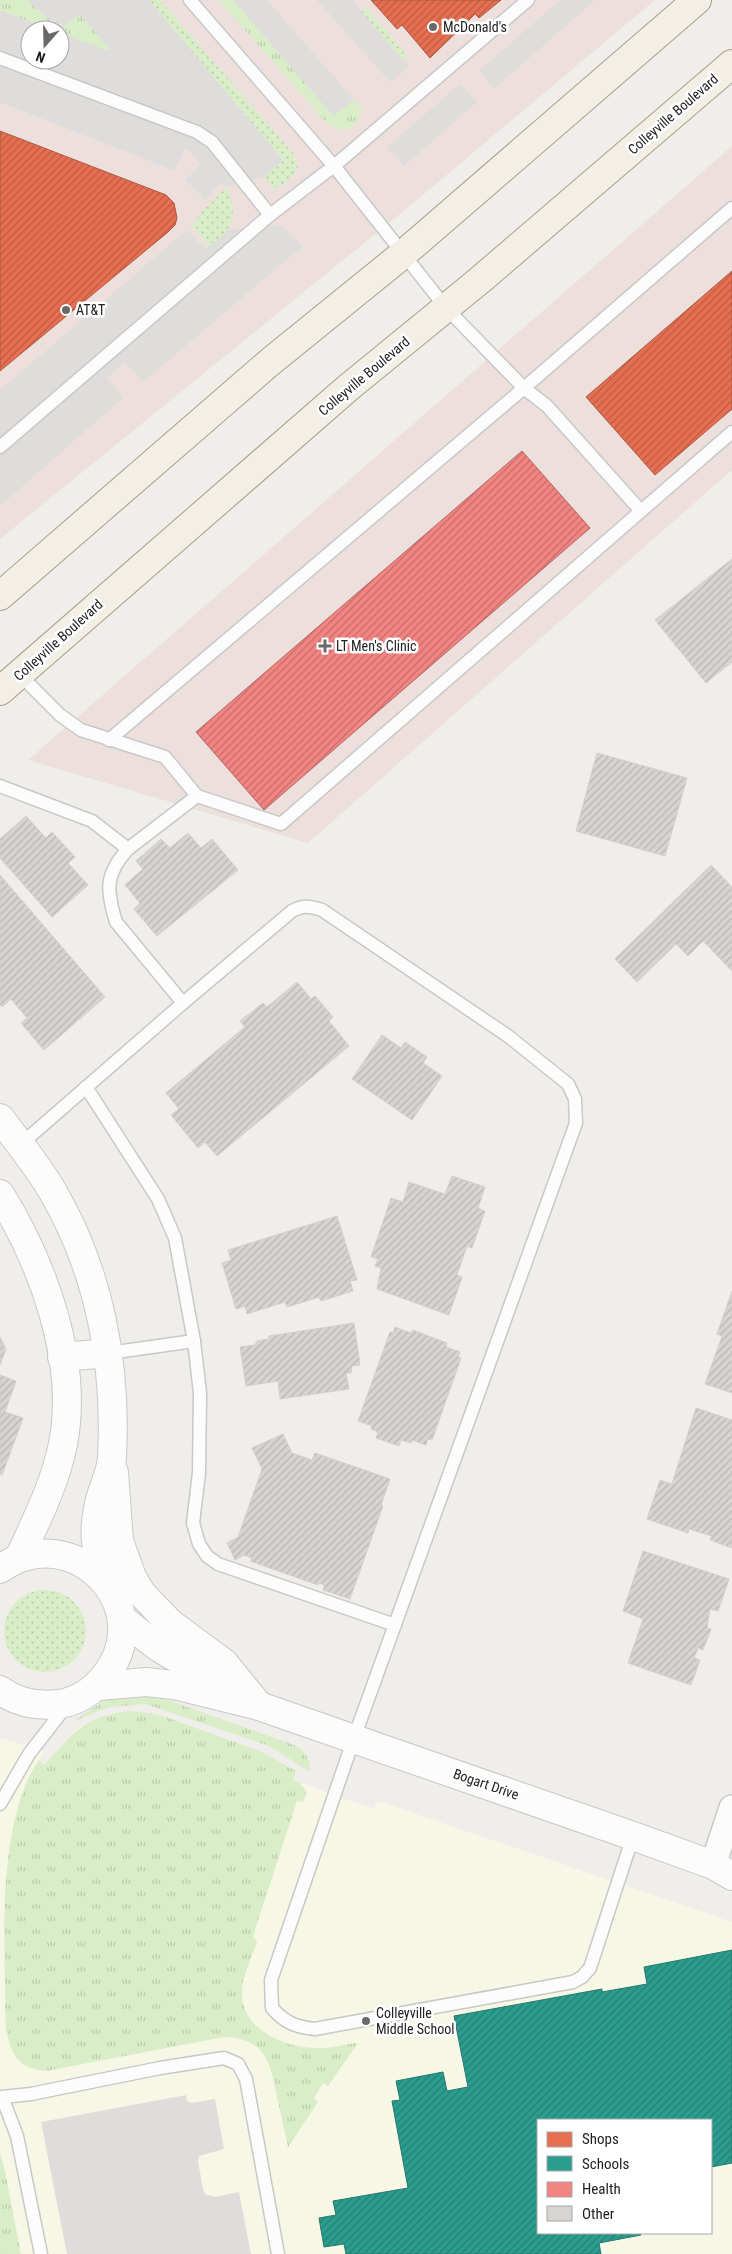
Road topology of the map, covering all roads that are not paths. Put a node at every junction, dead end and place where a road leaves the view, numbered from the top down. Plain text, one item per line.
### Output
1 (190, 0) edge
2 (528, 0) edge
3 (697, 0) edge
4 (0, 58) edge
5 (732, 64) edge
6 (334, 166) junction
7 (732, 208) edge
8 (270, 215) junction
9 (402, 255) junction
10 (446, 308) junction
11 (524, 388) junction
12 (732, 432) edge
13 (0, 447) edge
14 (640, 510) junction
15 (0, 596) edge
16 (10, 683) edge
17 (109, 740) junction
18 (0, 786) edge
19 (197, 796) junction
20 (128, 849) junction
21 (183, 1003) junction
22 (86, 1087) junction
23 (0, 1118) edge
24 (10, 1147) edge
25 (0, 1194) edge
26 (194, 1341) junction
27 (109, 1353) junction
28 (62, 1356) junction
29 (112, 1459) junction
30 (10, 1564) edge
31 (110, 1588) junction
32 (122, 1619) junction
33 (395, 1625) junction
34 (98, 1686) junction
35 (0, 1690) edge
36 (70, 1702) junction
37 (259, 1706) junction
38 (354, 1738) junction
39 (0, 1804) edge
40 (732, 1808) edge
41 (633, 1836) junction
42 (726, 1868) edge
43 (1, 2094) edge
44 (41, 2254) edge
45 (278, 2254) edge

1 - 6 lane
2 - 6 lane
3 - 9 main road
4 - 8 lane
5 - 10 main road, Colleyville Boulevard
6 - 8 lane
6 - 9 lane
7 - 11 lane
8 - 13 lane
9 - 10 lane
9 - 15 main road
10 - 11 lane
10 - 16 main road, Colleyville Boulevard
11 - 14 lane
11 - 17 lane
12 - 14 lane
14 - 19 lane
16 - 17 lane
17 - 19 lane
18 - 20 lane
19 - 20 lane
20 - 21 lane
21 - 22 lane
21 - 33 lane
22 - 24 lane
22 - 26 lane
23 - 24 street
24 - 27 street
25 - 28 street
26 - 27 lane
26 - 33 lane
27 - 28 street
27 - 29 street
28 - 30 street
29 - 31 street
29 - 37 street
30 - 31 street
31 - 32 street
32 - 34 street
32 - 37 street, Bogart Drive
33 - 38 lane
34 - 36 street
34 - 37 street, Bogart Drive
35 - 36 street
36 - 39 lane
37 - 38 street, Bogart Drive
38 - 41 street, Bogart Drive
38 - 41 lane
40 - 42 street
41 - 42 street, Bogart Drive
43 - 44 lane
43 - 45 lane

